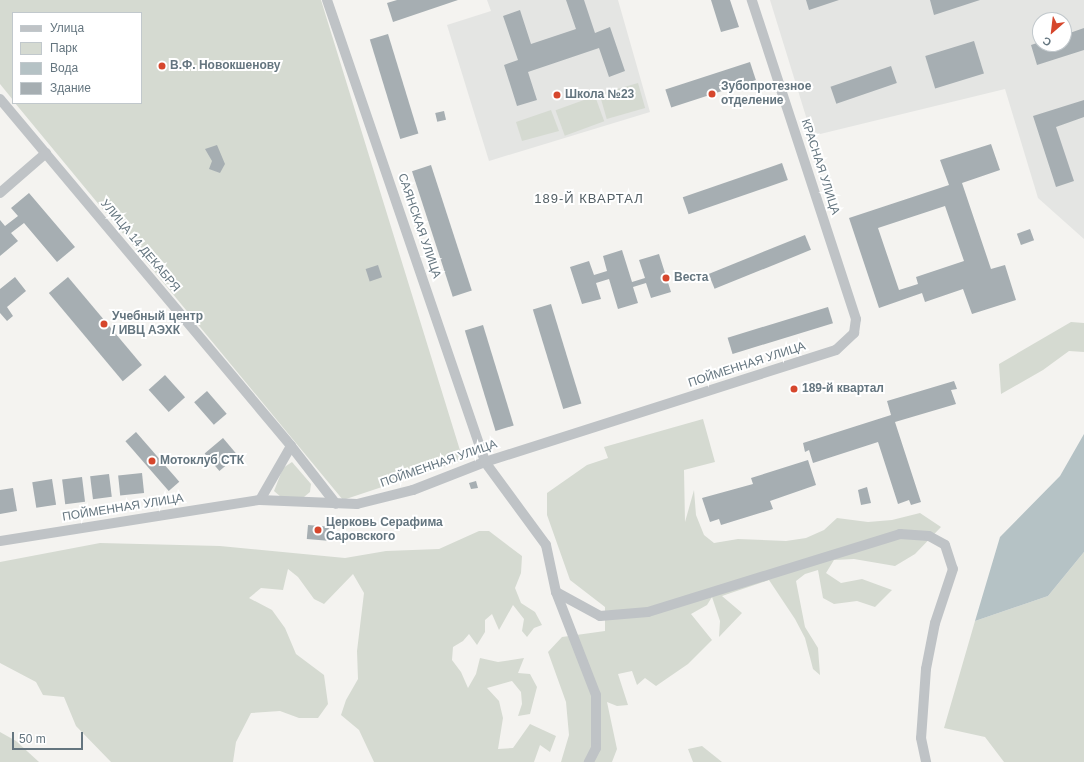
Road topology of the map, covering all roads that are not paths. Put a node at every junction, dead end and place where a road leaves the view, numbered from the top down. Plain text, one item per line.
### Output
1 (327, 0) edge
2 (752, 0) edge
3 (0, 99) edge
4 (46, 153) junction
5 (0, 193) edge
6 (856, 319) joint
7 (291, 446) junction
8 (485, 462) junction
9 (260, 500) junction
10 (336, 504) junction
11 (0, 541) edge
12 (556, 592) junction
13 (589, 762) edge
14 (926, 762) edge

1 - 8 street, САЯНСКАЯ УЛИЦА
2 - 6 street, КРАСНАЯ УЛИЦА
3 - 4 street, УЛИЦА 14 ДЕКАБРЯ
4 - 5 street
4 - 7 street, УЛИЦА 14 ДЕКАБРЯ
6 - 8 street, ПОЙМЕННАЯ УЛИЦА
7 - 9 street
7 - 10 street, УЛИЦА 14 ДЕКАБРЯ
8 - 10 street, ПОЙМЕННАЯ УЛИЦА
8 - 12 street, САЯНСКАЯ УЛИЦА
9 - 10 street, ПОЙМЕННАЯ УЛИЦА
9 - 11 street, ПОЙМЕННАЯ УЛИЦА
12 - 13 street, САЯНСКАЯ УЛИЦА
12 - 14 street

